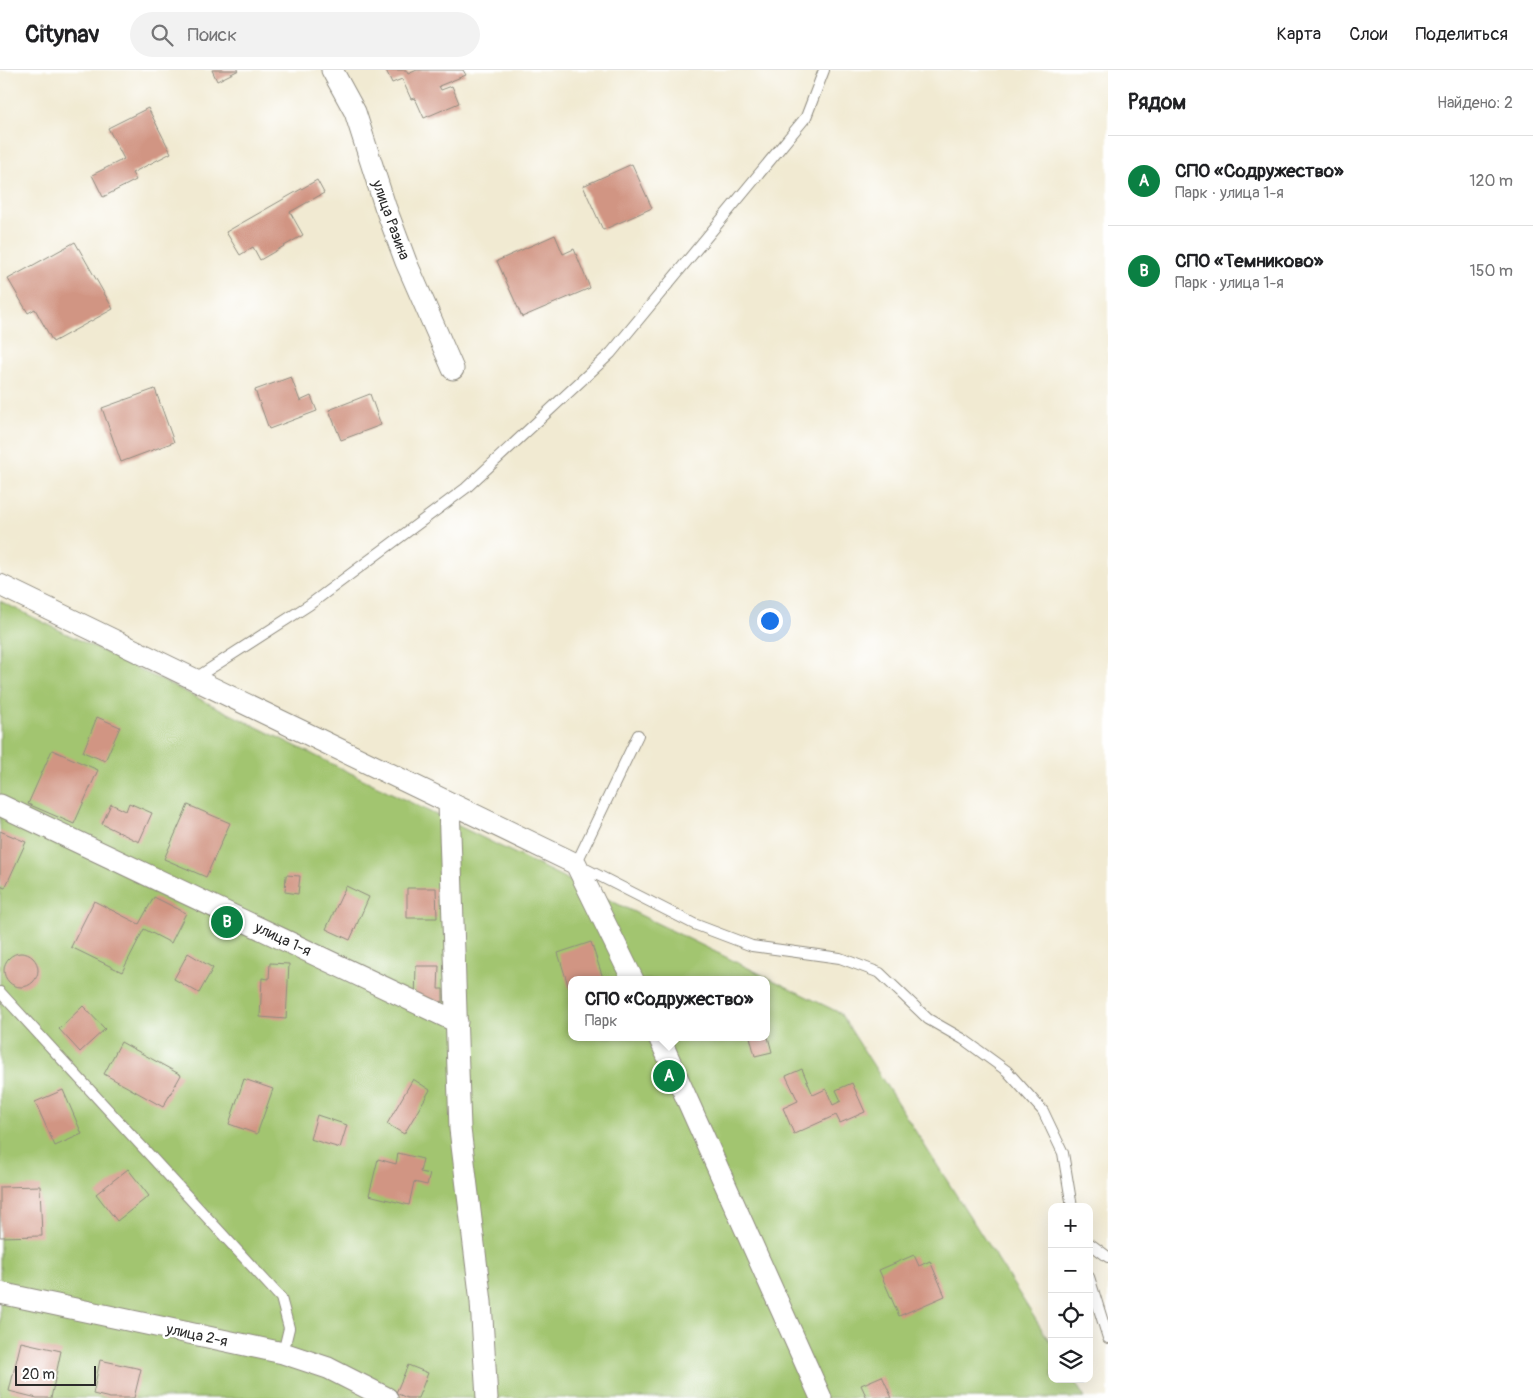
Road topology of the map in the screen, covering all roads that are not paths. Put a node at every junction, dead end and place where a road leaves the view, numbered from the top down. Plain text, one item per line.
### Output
1 (332, 70) edge
2 (824, 70) edge
3 (453, 369) dead end
4 (0, 585) edge
5 (194, 680) junction
6 (638, 735) dead end
7 (449, 804) junction
8 (0, 805) edge
9 (576, 864) junction
10 (631, 976) edge
11 (0, 992) edge
12 (457, 1022) junction
13 (661, 1041) edge
14 (1071, 1203) edge
15 (1093, 1246) edge
16 (1108, 1257) edge
17 (1093, 1290) edge
18 (0, 1293) edge
19 (1108, 1338) edge
20 (283, 1353) junction
21 (388, 1398) edge
22 (487, 1398) edge
23 (821, 1398) edge

1 - 3 street, улица Разина
2 - 5 lane
4 - 5 street
5 - 7 street
6 - 9 lane
7 - 9 street
7 - 12 street
8 - 12 street, улица 1-я
9 - 10 street
9 - 14 lane
11 - 20 lane
12 - 22 street
13 - 23 street
15 - 16 lane
17 - 19 lane
18 - 20 street, улица 2-я
20 - 21 street, улица 2-я

